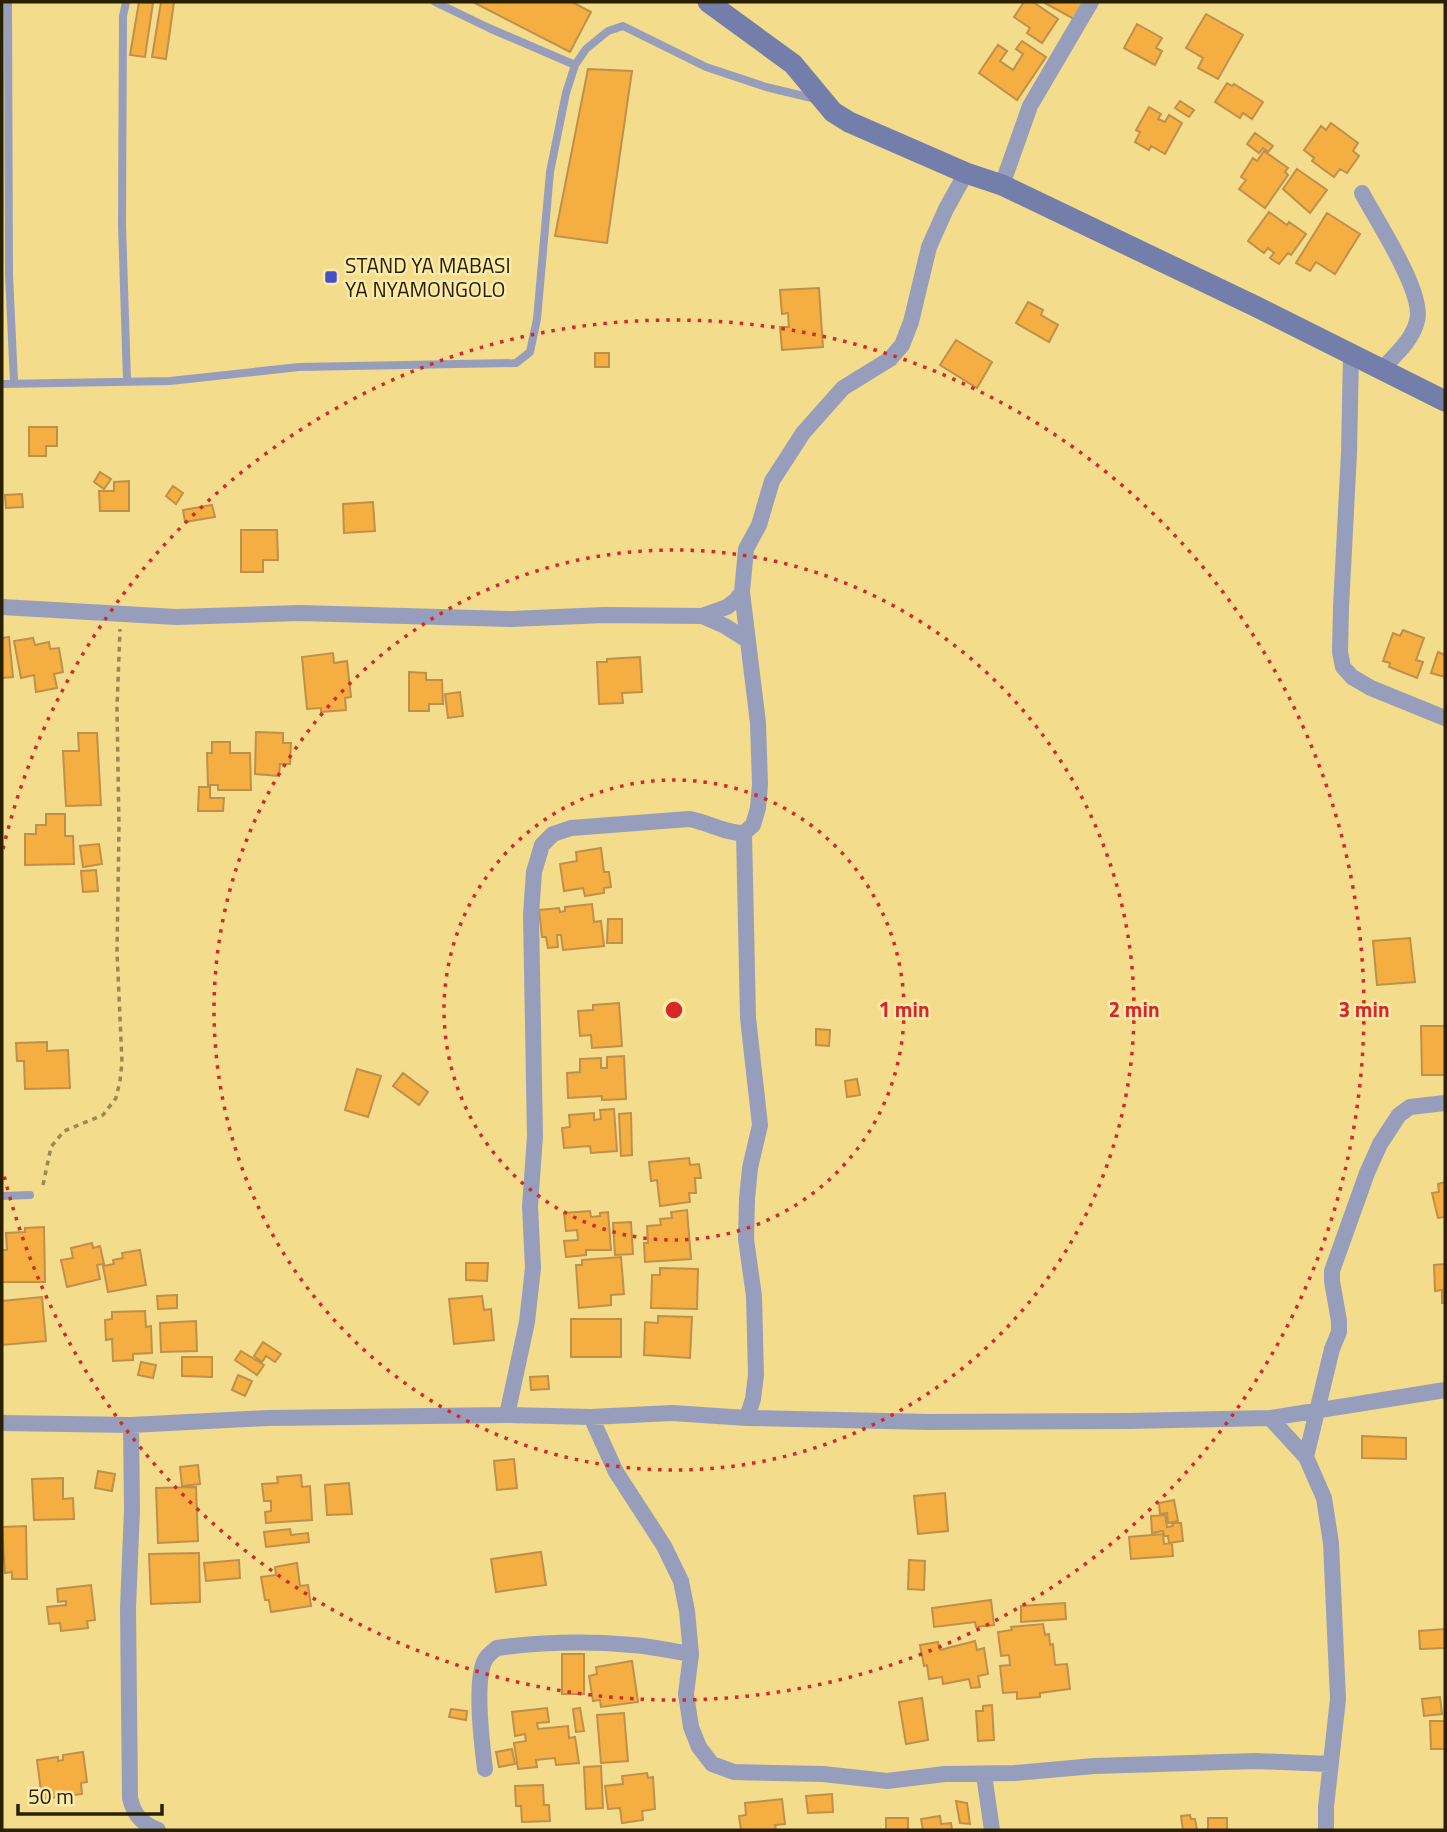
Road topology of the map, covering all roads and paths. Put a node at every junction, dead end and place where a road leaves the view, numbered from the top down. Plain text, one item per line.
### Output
1 (8, 2) edge
2 (125, 2) edge
3 (435, 2) edge
4 (708, 2) edge
5 (1091, 2) edge
6 (575, 65) junction
7 (822, 100) junction
8 (966, 173) junction
9 (1002, 186) junction
10 (1362, 193) dead end
11 (1351, 355) junction
12 (1382, 369) junction
13 (127, 380) junction
14 (14, 382) junction
15 (2, 384) edge
16 (1445, 401) edge
17 (742, 592) junction
18 (2, 607) edge
19 (121, 613) junction
20 (702, 615) junction
21 (747, 640) junction
22 (1445, 718) edge
23 (744, 834) junction
24 (1445, 1103) edge
25 (43, 1185) dead end
26 (30, 1195) dead end
27 (2, 1196) edge
28 (1445, 1390) edge
29 (1318, 1410) junction
30 (507, 1415) junction
31 (591, 1417) junction
32 (747, 1418) junction
33 (1270, 1418) junction
34 (2, 1423) edge
35 (131, 1425) junction
36 (1306, 1457) junction
37 (691, 1654) junction
38 (1331, 1764) junction
39 (485, 1769) dead end
40 (984, 1775) junction
41 (158, 1830) edge
42 (992, 1830) edge
43 (1326, 1830) edge

1 - 14 lane
2 - 13 lane
3 - 6 lane
4 - 7 main road
5 - 9 street
6 - 7 lane
6 - 13 lane
7 - 8 main road
8 - 9 main road
8 - 17 street
9 - 11 main road
10 - 12 street
11 - 12 main road
11 - 22 street
12 - 16 main road
13 - 14 lane
14 - 15 lane
17 - 20 street
17 - 21 street
18 - 19 street
19 - 20 street
19 - 25 path
20 - 21 street
21 - 23 street
23 - 30 street
23 - 32 street
24 - 29 street
26 - 27 lane
28 - 29 street
29 - 33 street
29 - 36 street
30 - 31 street
30 - 35 street
31 - 32 street
31 - 37 street
32 - 33 street
33 - 36 street
34 - 35 street
35 - 41 street
36 - 38 street
37 - 39 street
37 - 40 street
38 - 40 street
38 - 43 street
40 - 42 street

